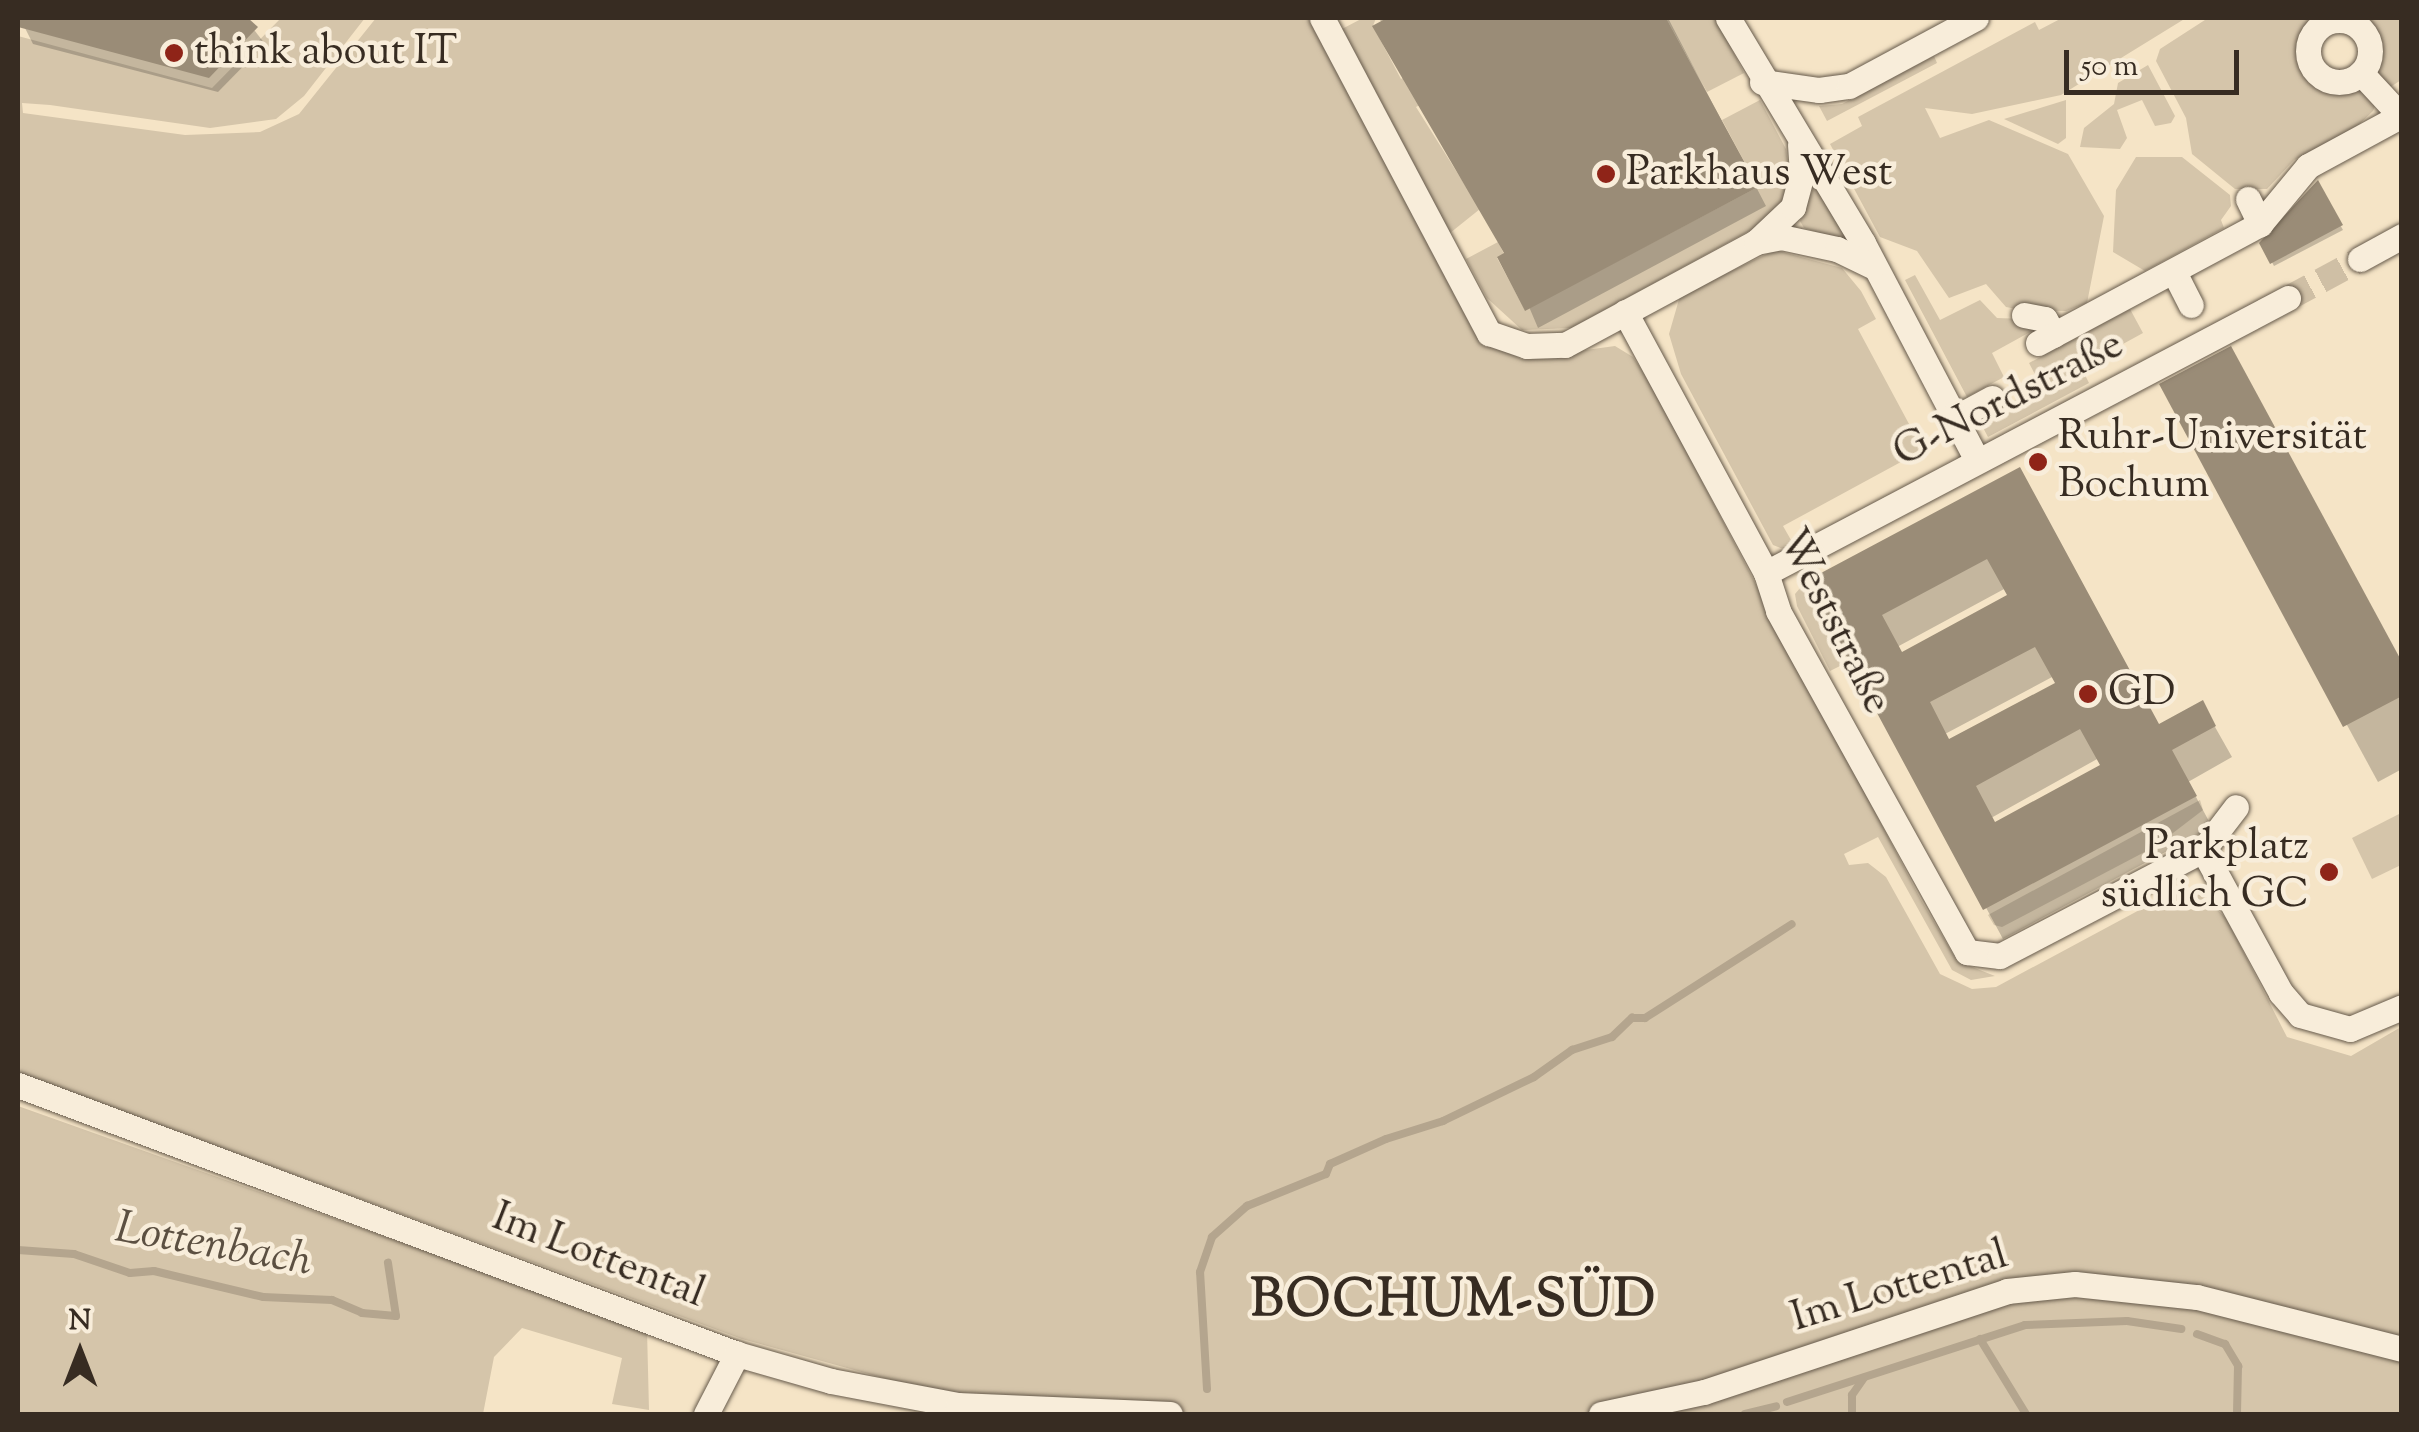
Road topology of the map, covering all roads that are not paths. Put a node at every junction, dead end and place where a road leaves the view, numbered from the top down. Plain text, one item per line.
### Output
1 (1322, 18) edge
2 (1728, 18) edge
3 (1976, 18) edge
4 (2361, 72) dead end
5 (1762, 82) junction
6 (2401, 115) edge
7 (1800, 146) junction
8 (2248, 199) dead end
9 (2260, 224) junction
10 (2402, 236) edge
11 (1756, 242) junction
12 (2360, 258) tunnel mouth
13 (1872, 266) junction
14 (2288, 298) tunnel mouth
15 (1625, 312) junction
16 (2024, 316) dead end
17 (1992, 398) dead end
18 (1955, 418) junction
19 (1977, 460) junction
20 (1766, 573) junction
21 (2236, 807) dead end
22 (2203, 850) junction
23 (2402, 1007) edge
24 (18, 1085) edge
25 (2402, 1349) edge
26 (737, 1354) junction
27 (706, 1414) edge
28 (1170, 1414) edge
29 (1600, 1414) edge

1 - 15 street
2 - 5 street
3 - 5 street
4 - 6 street
5 - 7 street
6 - 9 street
7 - 11 street
7 - 13 street
8 - 9 street
9 - 16 street
10 - 12 street
11 - 13 street
11 - 15 street
13 - 18 street
14 - 19 street, G-Nordstraße
15 - 20 street, Weststraße
17 - 18 street
18 - 19 street
19 - 20 street, G-Nordstraße
20 - 22 street, Weststraße
21 - 22 street
22 - 23 street
24 - 26 street, Im Lottental
25 - 29 street, Im Lottental
26 - 27 street
26 - 28 street, Im Lottental

